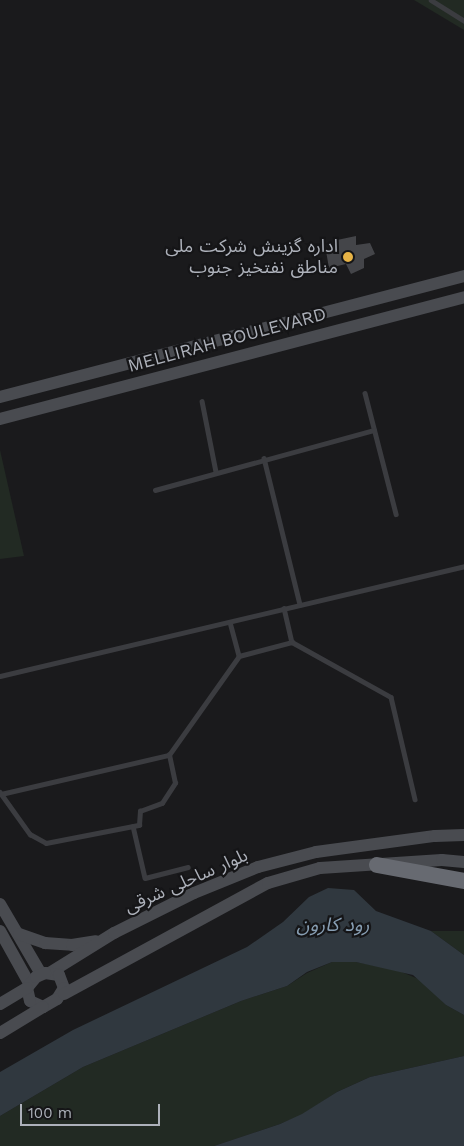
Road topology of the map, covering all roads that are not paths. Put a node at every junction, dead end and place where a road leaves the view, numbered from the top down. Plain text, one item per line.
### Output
1 (431, 0) edge
2 (464, 21) edge
3 (464, 276) edge
4 (460, 298) edge
5 (184, 348) junction
6 (188, 368) junction
7 (365, 393) dead end
8 (0, 397) edge
9 (202, 401) dead end
10 (0, 419) edge
11 (374, 430) junction
12 (264, 458) junction
13 (216, 472) junction
14 (155, 490) dead end
15 (396, 514) dead end
16 (464, 566) edge
17 (300, 605) junction
18 (284, 608) junction
19 (230, 622) junction
20 (292, 642) junction
21 (240, 656) junction
22 (0, 676) edge
23 (169, 755) junction
24 (0, 793) edge
25 (414, 799) dead end
26 (133, 826) junction
27 (464, 835) edge
28 (464, 862) edge
29 (377, 865) junction
30 (188, 867) dead end
31 (464, 881) edge
32 (0, 904) edge
33 (0, 931) edge
34 (19, 934) junction
35 (103, 940) junction
36 (32, 959) junction
37 (20, 966) junction
38 (46, 973) junction
39 (28, 985) junction
40 (64, 994) junction
41 (0, 1004) edge
42 (42, 1007) junction
43 (0, 1033) edge

1 - 2 lane
3 - 5 main road, MELLIRAH BOULEVARD
4 - 6 main road, MELLIRAH BOULEVARD
5 - 6 main road
5 - 8 main road, MELLIRAH BOULEVARD
6 - 10 main road, MELLIRAH BOULEVARD
7 - 11 lane
9 - 13 lane
11 - 12 lane
11 - 15 lane
12 - 13 lane
12 - 17 lane
13 - 14 lane
16 - 17 lane
17 - 18 lane
18 - 19 lane
18 - 20 lane
19 - 21 lane
19 - 22 lane
20 - 21 lane
20 - 25 lane
21 - 23 lane
23 - 24 lane
23 - 26 lane
24 - 26 lane
26 - 30 lane
27 - 35 main road, بلوار ساحلی شرقی
28 - 29 main road, بلوار ساحلی شرقی
29 - 31 highway
29 - 40 main road, بلوار ساحلی شرقی
32 - 34 main road
33 - 37 main road
34 - 35 main road
34 - 36 main road
35 - 38 main road, بلوار ساحلی شرقی
36 - 37 main road
36 - 38 main road
37 - 39 main road
38 - 39 main road
38 - 40 main road
39 - 41 main road
39 - 42 main road
40 - 42 main road
42 - 43 main road

